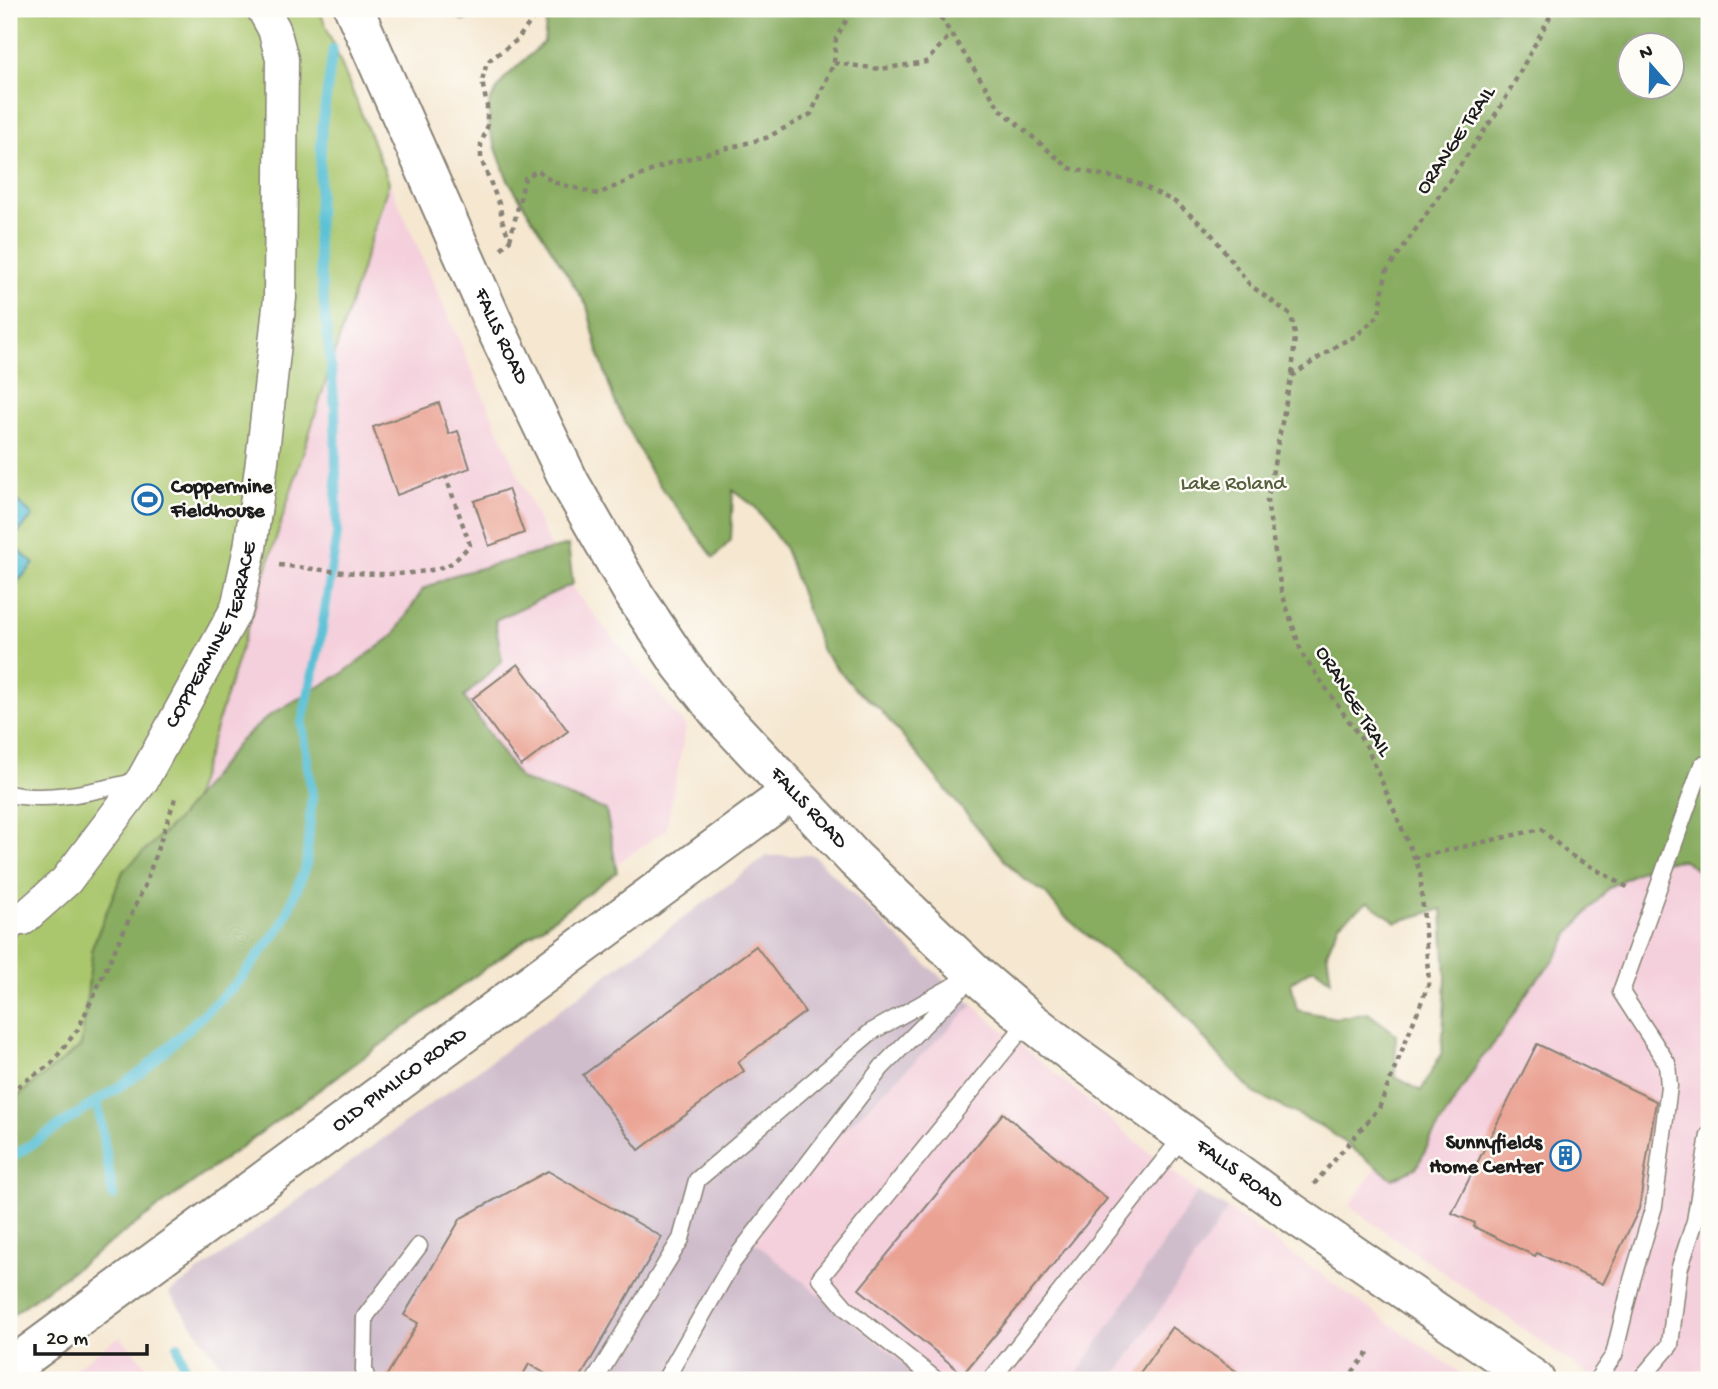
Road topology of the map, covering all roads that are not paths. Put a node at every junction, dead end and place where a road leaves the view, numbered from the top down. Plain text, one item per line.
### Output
1 (263, 9) edge
2 (354, 9) edge
3 (1702, 765) dead end
4 (143, 779) junction
5 (791, 792) junction
6 (9, 794) edge
7 (14, 926) edge
8 (975, 974) junction
9 (1029, 1020) junction
10 (1184, 1135) junction
11 (1709, 1135) edge
12 (1702, 1224) edge
13 (419, 1246) dead end
14 (9, 1369) edge
15 (1520, 1376) edge
16 (367, 1380) edge
17 (594, 1380) edge
18 (666, 1380) edge
19 (936, 1380) edge
20 (991, 1380) edge
21 (1597, 1380) edge
22 (1640, 1380) edge

1 - 4 street, COPPERMINE TERRACE
2 - 5 main road, FALLS ROAD
3 - 21 lane
4 - 6 lane
4 - 7 street, COPPERMINE TERRACE
5 - 8 main road, FALLS ROAD
5 - 14 main road, OLD PIMLICO ROAD
8 - 9 main road, FALLS ROAD
8 - 17 lane
8 - 18 lane
9 - 10 main road, FALLS ROAD
9 - 19 lane
10 - 15 main road, FALLS ROAD
10 - 20 lane
11 - 12 lane
12 - 22 lane
13 - 16 lane

